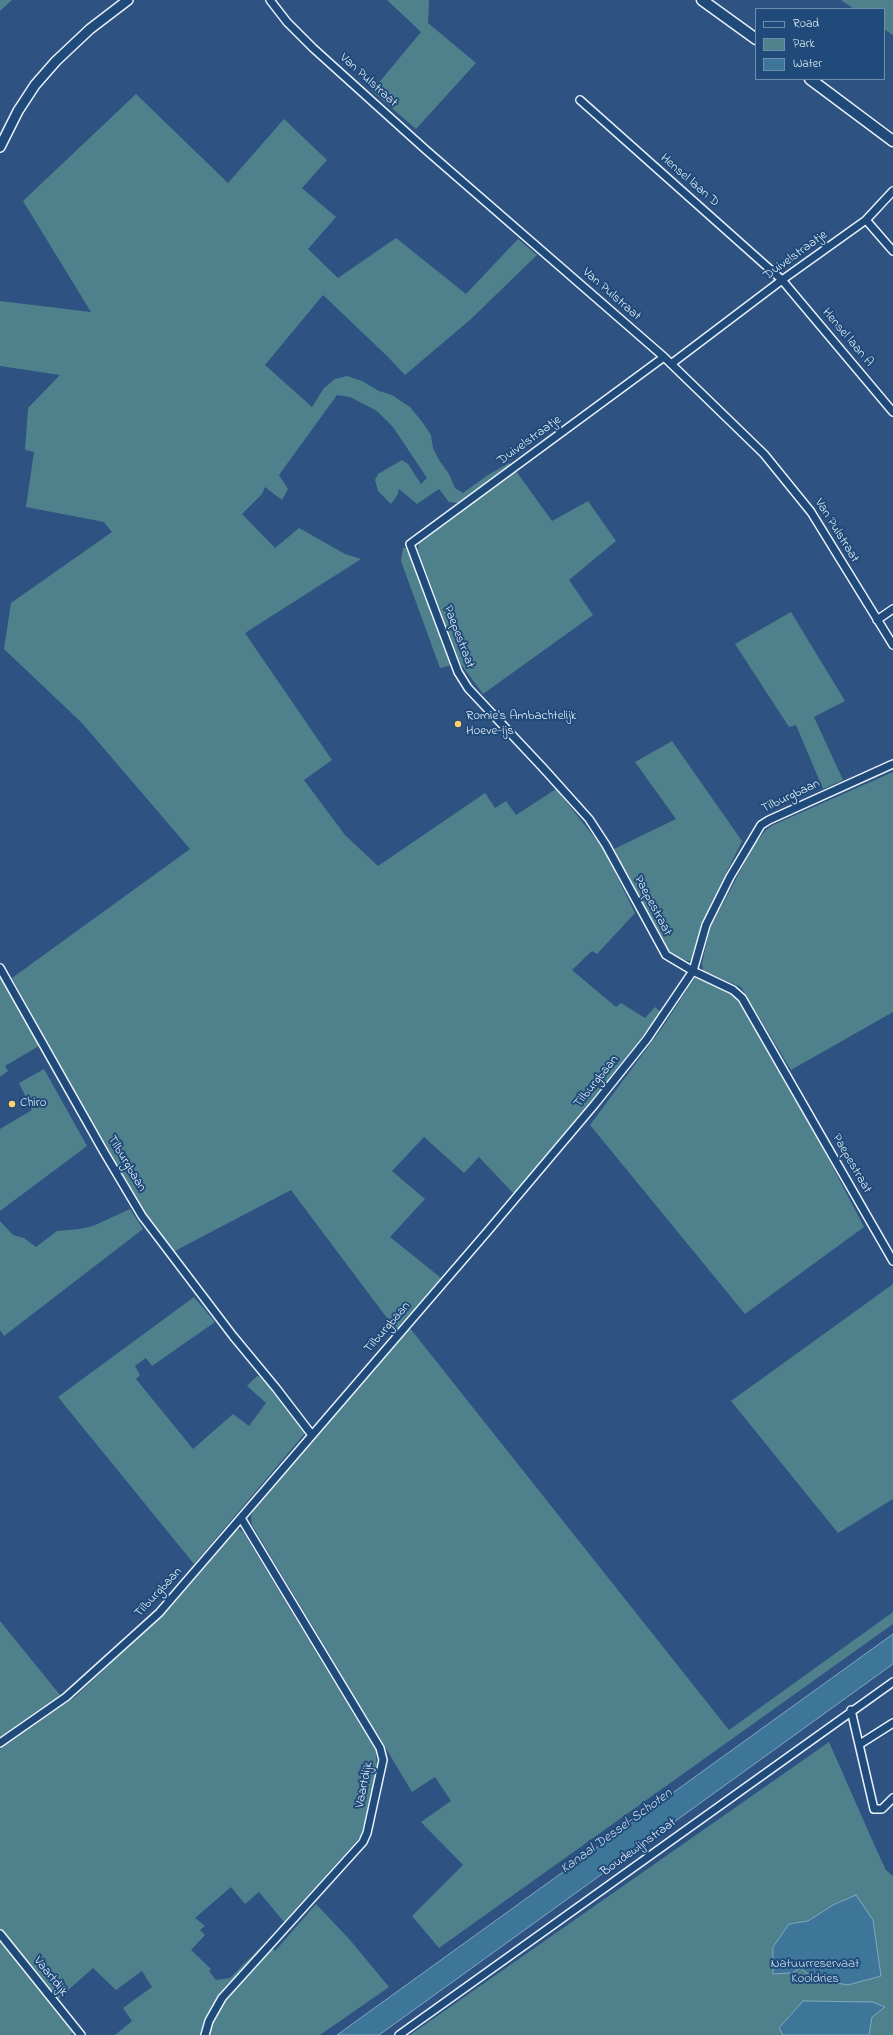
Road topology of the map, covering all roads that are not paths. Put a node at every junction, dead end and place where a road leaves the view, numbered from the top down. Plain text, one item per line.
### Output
1 (128, 0) edge
2 (270, 0) edge
3 (702, 0) edge
4 (755, 39) edge
5 (811, 80) edge
6 (580, 100) dead end
7 (893, 140) edge
8 (0, 147) edge
9 (893, 192) edge
10 (866, 220) junction
11 (893, 251) edge
12 (782, 280) junction
13 (664, 357) junction
14 (671, 364) junction
15 (893, 412) edge
16 (410, 544) joint
17 (893, 609) edge
18 (877, 620) junction
19 (893, 645) edge
20 (893, 764) edge
21 (0, 968) edge
22 (693, 971) junction
23 (893, 1261) edge
24 (312, 1435) junction
25 (241, 1518) junction
26 (893, 1682) edge
27 (851, 1710) junction
28 (893, 1723) edge
29 (0, 1743) edge
30 (860, 1744) junction
31 (893, 1798) edge
32 (0, 1934) edge
33 (81, 2035) edge
34 (205, 2035) edge
35 (399, 2035) edge

1 - 8 street
2 - 13 street, Van Pulstraat
3 - 4 main road
5 - 7 main road
6 - 12 street, Hensel laan D
9 - 10 street, Duivelstraatje
10 - 11 street
10 - 12 street, Duivelstraatje
12 - 14 street, Duivelstraatje
12 - 15 street, Hensel laan A
13 - 14 street, Van Pulstraat
13 - 16 street, Duivelstraatje
14 - 18 street, Van Pulstraat
16 - 22 street, Paepestraat
17 - 18 street
18 - 19 street, Van Pulstraat
20 - 22 street, Tilburgbaan
21 - 24 street, Tilburgbaan
22 - 23 street, Paepestraat
22 - 24 street, Tilburgbaan
24 - 25 street, Tilburgbaan
25 - 29 street, Tilburgbaan
25 - 34 street, Vaartdijk
26 - 27 street, Boudewijnstraat
27 - 30 street
27 - 35 street, Boudewijnstraat
28 - 30 street
30 - 31 street
32 - 33 street, Vaartdijk

